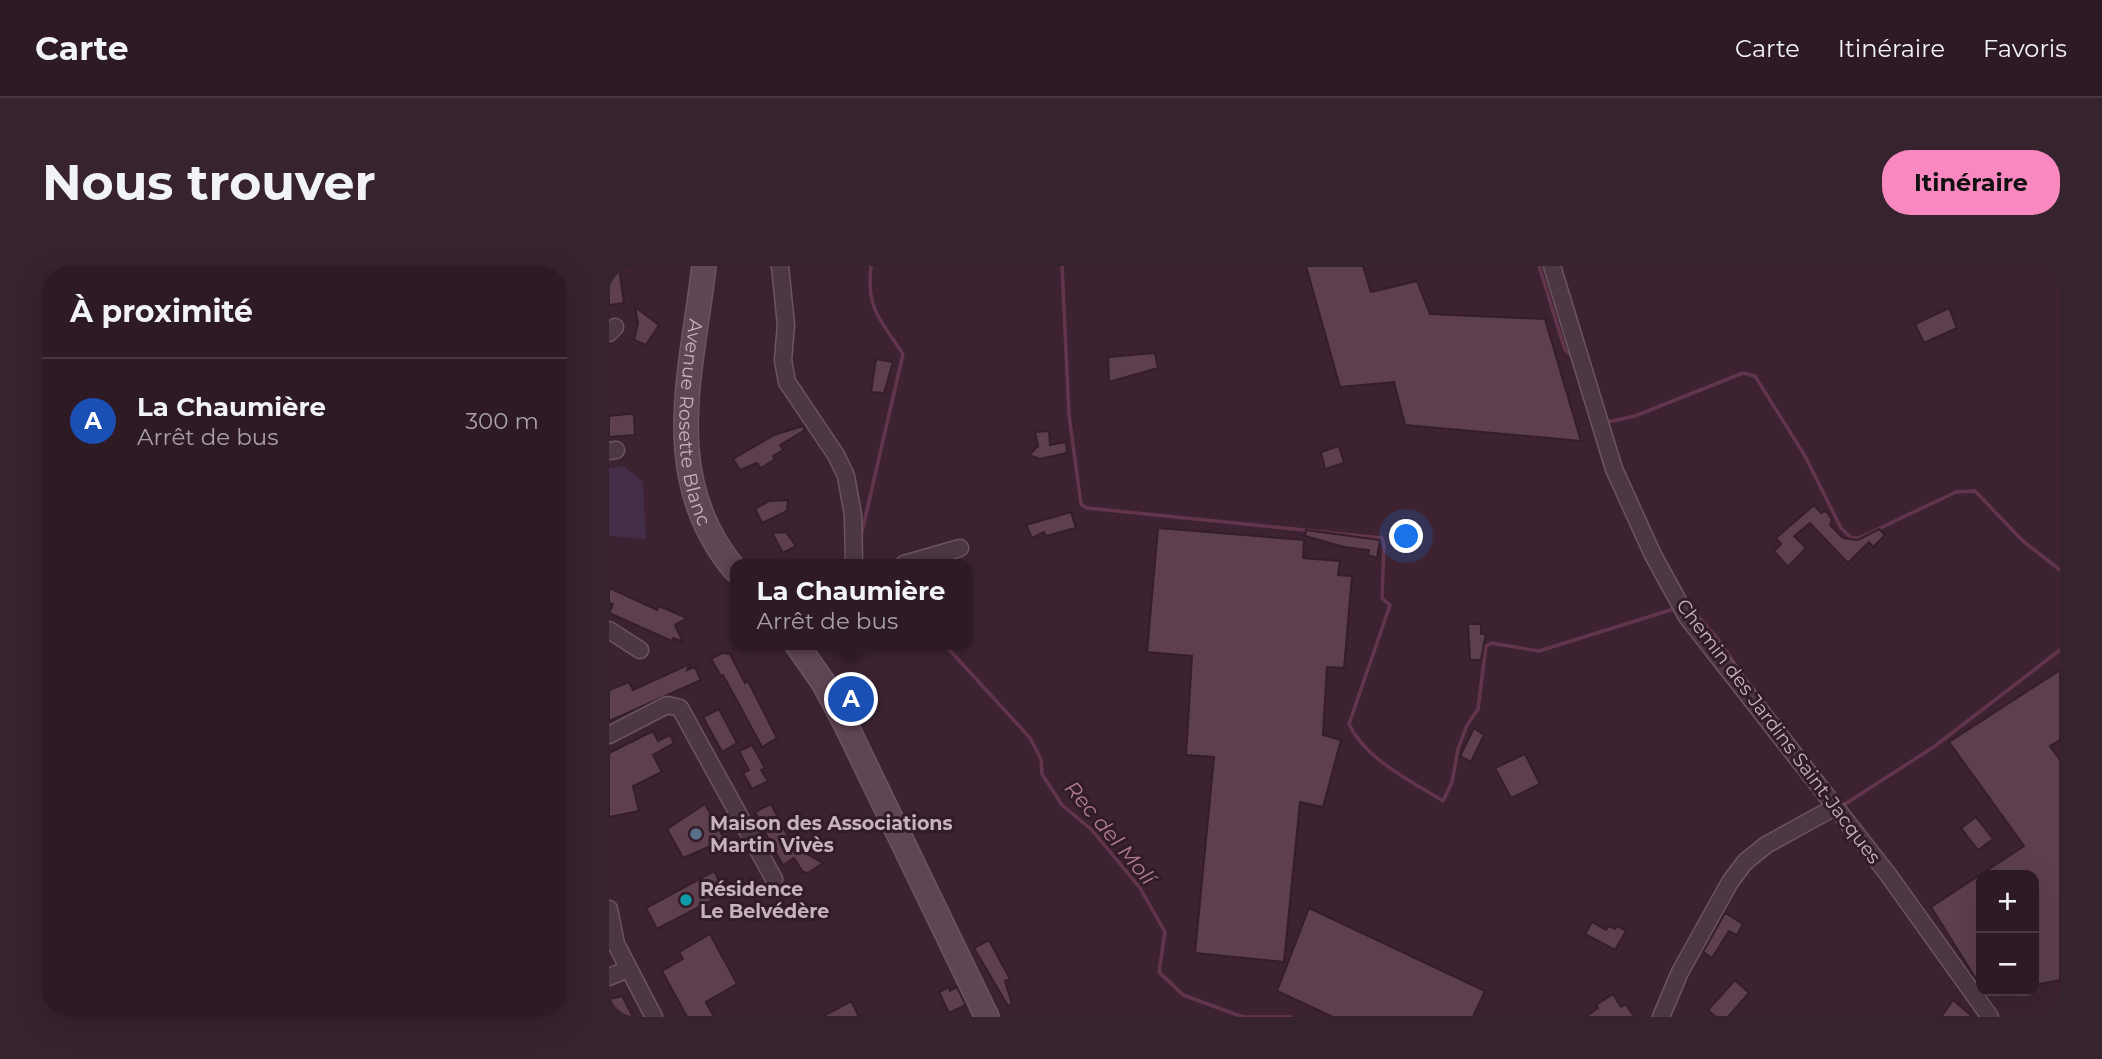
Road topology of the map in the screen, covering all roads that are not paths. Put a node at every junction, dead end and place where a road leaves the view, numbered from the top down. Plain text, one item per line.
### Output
1 (704, 266) edge
2 (781, 266) edge
3 (1552, 266) edge
4 (960, 548) dead end
5 (854, 559) edge
6 (922, 559) edge
7 (730, 561) edge
8 (609, 630) edge
9 (640, 650) dead end
10 (801, 650) edge
11 (609, 735) edge
12 (1835, 807) junction
13 (774, 879) dead end
14 (609, 909) edge
15 (612, 945) edge
16 (628, 968) junction
17 (609, 977) edge
18 (654, 1017) edge
19 (987, 1017) edge
20 (1661, 1017) edge
21 (1990, 1017) edge

1 - 7 main road, Avenue Rosette Blanc
2 - 5 street
3 - 12 street, Chemin des Jardins Saint-Jacques
4 - 6 street
8 - 9 street
10 - 19 main road
11 - 13 street
12 - 20 street
12 - 21 street, Chemin des Jardins Saint-Jacques
14 - 15 street
15 - 16 street
16 - 17 street
16 - 18 street

